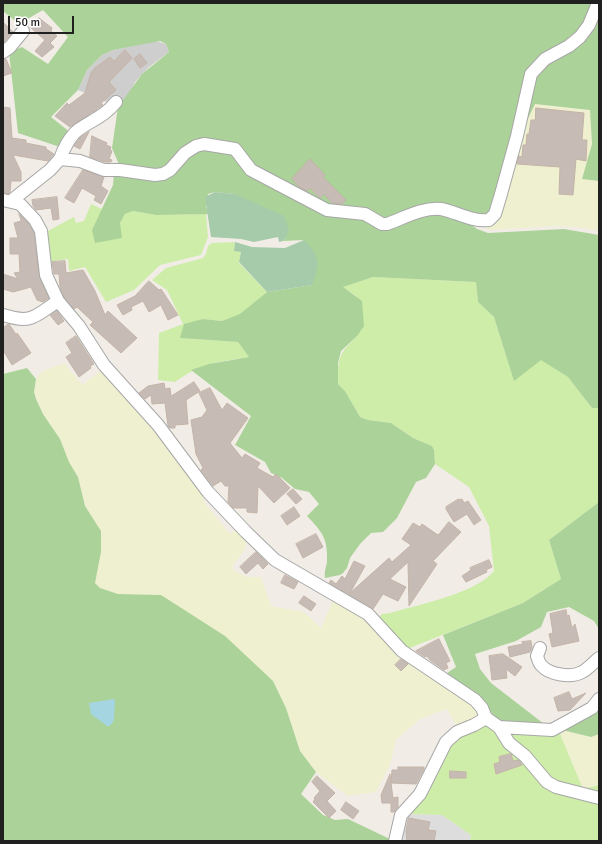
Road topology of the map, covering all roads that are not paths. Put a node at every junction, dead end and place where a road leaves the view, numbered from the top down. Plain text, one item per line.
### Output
1 (598, 3) edge
2 (23, 31) dead end
3 (3, 52) edge
4 (116, 102) dead end
5 (60, 159) junction
6 (7, 201) edge
7 (58, 301) junction
8 (3, 315) edge
9 (540, 648) dead end
10 (599, 658) edge
11 (599, 699) edge
12 (486, 718) junction
13 (499, 727) junction
14 (599, 798) edge
15 (395, 841) edge

1 - 5 street
2 - 3 street
4 - 5 street
5 - 6 street
6 - 7 street
7 - 8 street
7 - 12 street
9 - 10 street
11 - 13 street
12 - 13 street
12 - 15 street
13 - 14 street

